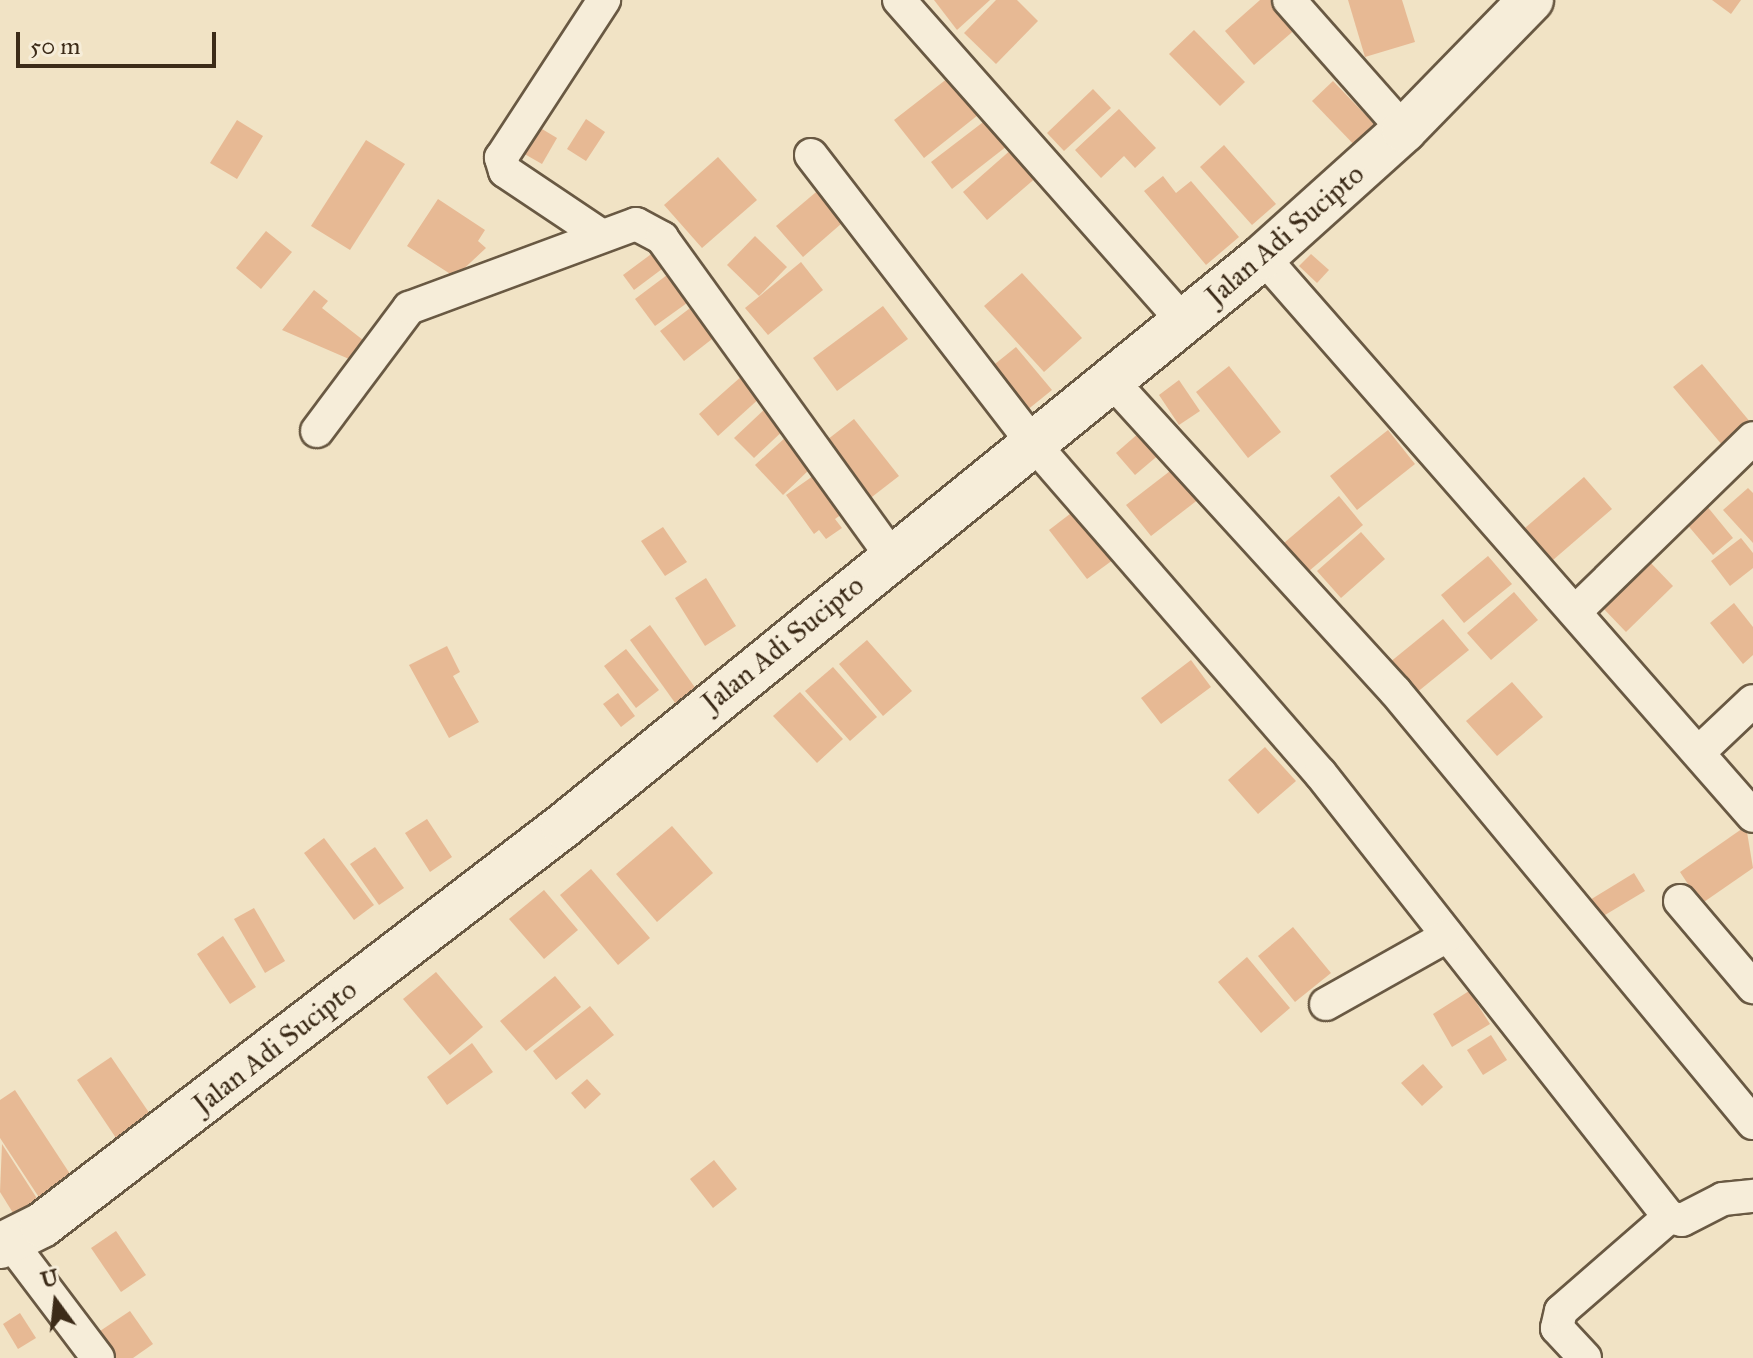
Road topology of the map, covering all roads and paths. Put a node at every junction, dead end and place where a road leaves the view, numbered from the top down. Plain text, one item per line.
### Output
1 (604, 0) edge
2 (899, 0) edge
3 (1289, 0) edge
4 (1531, 0) edge
5 (1404, 130) junction
6 (811, 155) dead end
7 (599, 234) junction
8 (1263, 257) junction
9 (1183, 321) junction
10 (1110, 379) junction
11 (317, 431) dead end
12 (1753, 438) edge
13 (1033, 443) junction
14 (891, 556) junction
15 (1577, 610) junction
16 (1753, 701) edge
17 (1699, 752) junction
18 (1753, 816) edge
19 (1680, 901) dead end
20 (1447, 936) junction
21 (1753, 987) edge
22 (1326, 1004) dead end
23 (1753, 1123) edge
24 (1753, 1196) edge
25 (1669, 1217) junction
26 (6, 1244) edge
27 (98, 1358) edge
28 (1585, 1358) edge

1 - 7 street
2 - 9 street
3 - 5 street
4 - 5 street, Jalan Adi Sucipto
5 - 8 street, Jalan Adi Sucipto
6 - 13 street
7 - 11 street
7 - 14 street
8 - 9 street, Jalan Adi Sucipto
8 - 15 street
9 - 10 street, Jalan Adi Sucipto
10 - 13 street, Jalan Adi Sucipto
10 - 23 street
12 - 15 street
13 - 14 street, Jalan Adi Sucipto
13 - 20 street
14 - 26 street, Jalan Adi Sucipto
15 - 17 street
16 - 17 street
17 - 18 street
19 - 21 street
20 - 22 street
20 - 25 street
24 - 25 street
25 - 28 street
26 - 27 street

